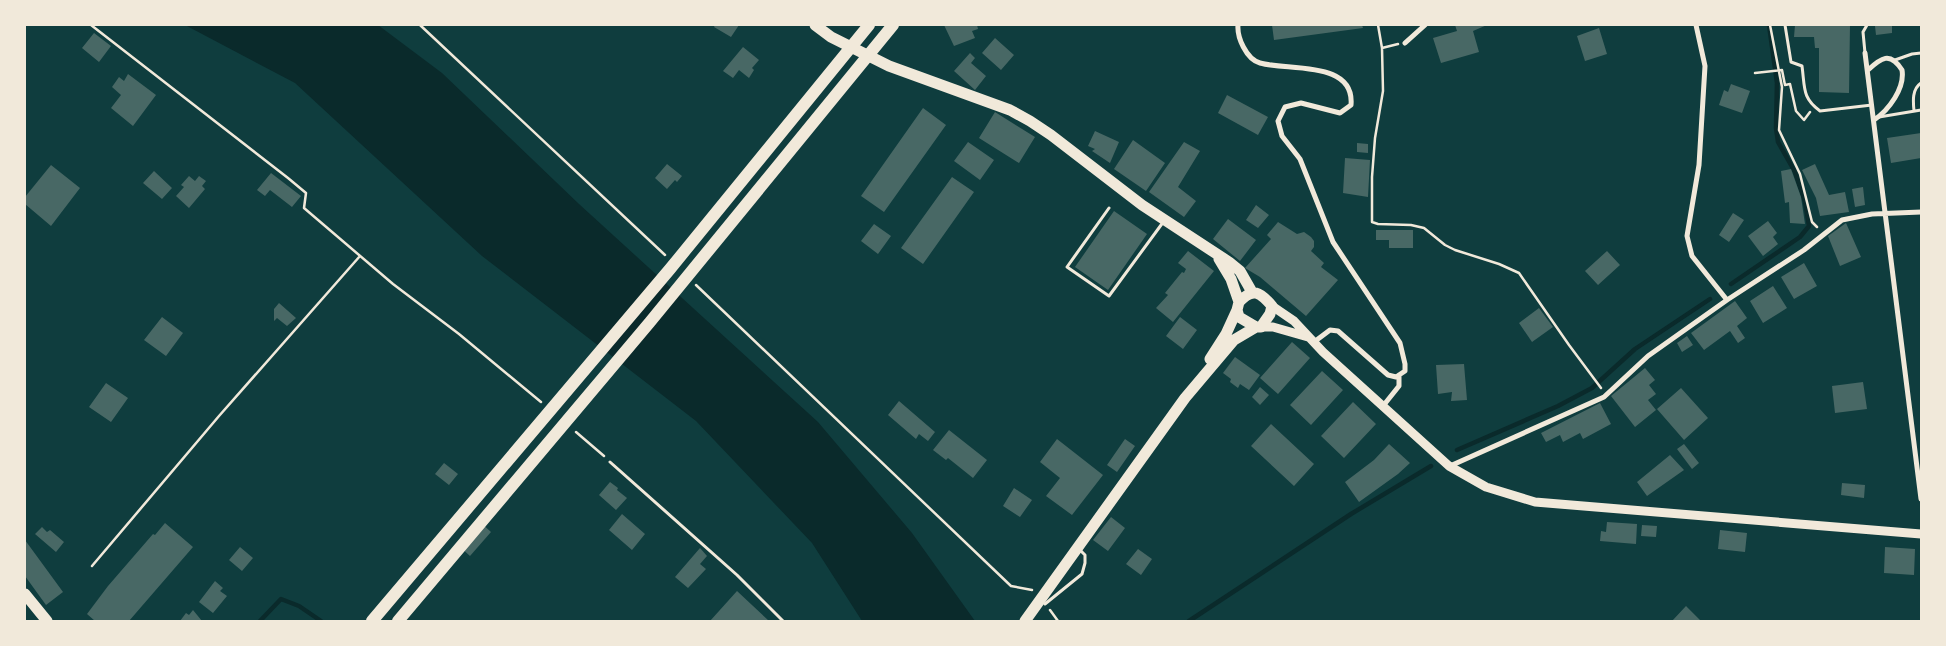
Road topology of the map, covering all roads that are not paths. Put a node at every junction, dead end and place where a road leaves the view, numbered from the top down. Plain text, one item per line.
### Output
1 (816, 25) edge
2 (870, 25) edge
3 (893, 25) edge
4 (1238, 25) edge
5 (1426, 25) edge
6 (1696, 25) edge
7 (1785, 25) edge
8 (1867, 25) edge
9 (1405, 42) road end
10 (1921, 52) edge
11 (1865, 53) joint
12 (1894, 60) junction
13 (1868, 70) junction
14 (1921, 82) edge
15 (1872, 105) junction
16 (1921, 110) edge
17 (1914, 111) junction
18 (1876, 118) junction
19 (1109, 208) dead end
20 (1921, 212) edge
21 (1886, 214) junction
22 (1164, 221) junction
23 (1216, 256) junction
24 (1252, 292) junction
25 (1727, 300) junction
26 (1238, 306) junction
27 (1272, 306) junction
28 (1258, 327) junction
29 (1311, 340) junction
30 (1399, 375) junction
31 (1185, 398) junction
32 (1383, 406) junction
33 (610, 462) road end
34 (1449, 466) junction
35 (1921, 499) edge
36 (1921, 534) edge
37 (1078, 547) junction
38 (25, 594) edge
39 (1045, 604) road end
40 (47, 621) edge
41 (372, 621) edge
42 (398, 621) edge
43 (783, 621) edge
44 (1025, 621) edge

1 - 22 main road
2 - 41 highway
3 - 42 highway
4 - 30 street
5 - 9 street
6 - 25 street
7 - 15 lane
8 - 11 lane
10 - 12 lane
11 - 13 street
12 - 13 street
12 - 18 street
13 - 15 street
14 - 17 lane
15 - 18 street
16 - 17 lane
17 - 18 lane
18 - 21 street
19 - 22 lane
20 - 21 street
21 - 25 street
21 - 35 street
22 - 23 main road
23 - 24 main road
23 - 26 main road
24 - 26 main road
24 - 27 main road
25 - 34 street
26 - 28 main road
26 - 31 main road
27 - 28 main road
27 - 29 street
28 - 29 street
28 - 31 main road
29 - 30 street
29 - 32 street
30 - 32 street
31 - 37 main road
32 - 34 street
33 - 43 lane
34 - 36 street
37 - 39 lane
37 - 44 main road
38 - 40 main road

